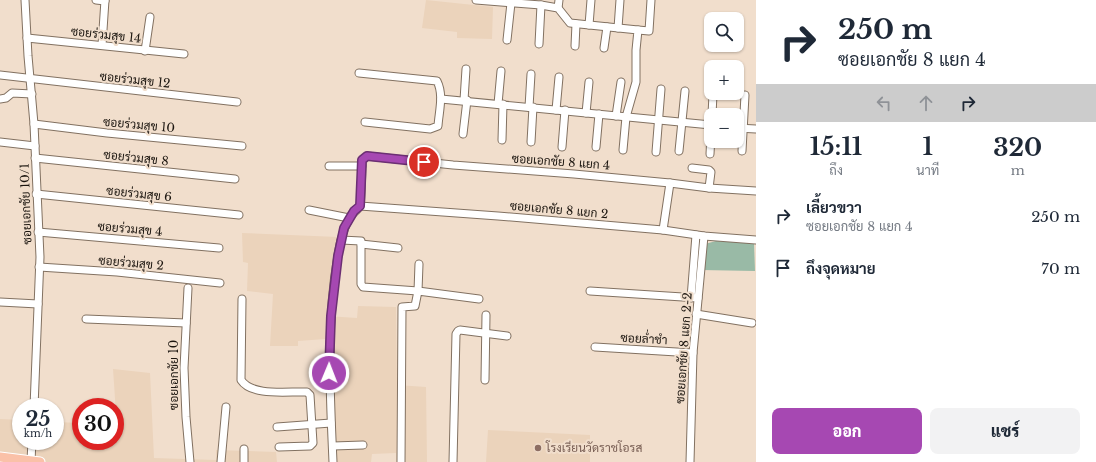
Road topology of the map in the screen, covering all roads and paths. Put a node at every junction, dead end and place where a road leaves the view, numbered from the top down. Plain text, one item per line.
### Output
1 (26, 0) edge
2 (96, 0) edge
3 (477, 0) edge
4 (559, 0) edge
5 (591, 0) edge
6 (620, 0) edge
7 (651, 0) edge
8 (105, 1) edge
9 (496, 1) edge
10 (528, 2) edge
11 (511, 3) junction
12 (541, 5) junction
13 (558, 8) junction
14 (150, 17) dead end
15 (576, 24) junction
16 (589, 25) junction
17 (607, 27) junction
18 (618, 28) junction
19 (638, 30) junction
20 (27, 38) junction
21 (507, 40) dead end
22 (539, 44) dead end
23 (102, 45) junction
24 (575, 46) dead end
25 (604, 48) dead end
26 (145, 51) junction
27 (184, 54) dead end
28 (466, 68) dead end
29 (501, 71) dead end
30 (359, 73) dead end
31 (531, 74) dead end
32 (0, 76) edge
33 (559, 77) dead end
34 (30, 79) junction
35 (589, 82) dead end
36 (621, 82) dead end
37 (661, 89) dead end
38 (685, 91) dead end
39 (32, 94) junction
40 (745, 95) dead end
41 (0, 99) edge
42 (441, 99) junction
43 (465, 100) junction
44 (237, 102) dead end
45 (501, 104) junction
46 (531, 107) junction
47 (743, 108) edge
48 (556, 110) junction
49 (565, 110) junction
50 (586, 113) junction
51 (599, 114) junction
52 (616, 116) junction
53 (626, 117) junction
54 (658, 120) junction
55 (365, 122) dead end
56 (682, 122) junction
57 (34, 124) junction
58 (704, 124) edge
59 (744, 128) edge
60 (756, 130) edge
61 (463, 134) dead end
62 (502, 140) dead end
63 (0, 142) edge
64 (531, 142) dead end
65 (35, 146) junction
66 (242, 146) dead end
67 (562, 147) dead end
68 (596, 147) dead end
69 (710, 148) edge
70 (742, 148) edge
71 (623, 150) dead end
72 (680, 151) dead end
73 (742, 151) dead end
74 (656, 152) dead end
75 (710, 154) dead end
76 (35, 158) junction
77 (329, 166) dead end
78 (362, 166) junction
79 (692, 168) dead end
80 (235, 179) dead end
81 (670, 183) junction
82 (709, 188) junction
83 (756, 191) edge
84 (36, 194) junction
85 (360, 206) junction
86 (308, 210) dead end
87 (239, 214) dead end
88 (349, 218) junction
89 (663, 230) junction
90 (38, 232) junction
91 (696, 235) junction
92 (704, 236) junction
93 (341, 240) junction
94 (756, 240) edge
95 (361, 244) junction
96 (219, 248) dead end
97 (398, 248) dead end
98 (419, 264) dead end
99 (39, 267) junction
100 (220, 283) dead end
101 (188, 288) dead end
102 (590, 290) dead end
103 (418, 291) junction
104 (694, 298) junction
105 (479, 299) dead end
106 (242, 300) dead end
107 (0, 302) edge
108 (38, 304) junction
109 (696, 314) junction
110 (486, 315) dead end
111 (86, 319) dead end
112 (186, 323) junction
113 (752, 323) dead end
114 (486, 334) junction
115 (507, 336) dead end
116 (595, 347) dead end
117 (693, 352) junction
118 (485, 380) dead end
119 (34, 398) edge
120 (226, 407) dead end
121 (331, 423) junction
122 (313, 424) junction
123 (277, 427) dead end
124 (363, 445) dead end
125 (332, 446) junction
126 (279, 447) dead end
127 (244, 449) dead end
128 (33, 450) edge
129 (0, 457) edge
130 (35, 461) edge
131 (190, 462) edge
132 (221, 462) edge
133 (244, 462) edge
134 (333, 462) edge
135 (401, 462) edge
136 (453, 462) edge
137 (690, 462) edge

1 - 20 street, ซอยเอกชัย 10/1
2 - 8 street
3 - 9 street
4 - 13 street
5 - 16 street
6 - 18 street
7 - 19 street
8 - 23 street
9 - 11 street
10 - 11 street
10 - 12 street
11 - 21 street
12 - 13 street
12 - 22 street
13 - 15 street
14 - 26 street
15 - 16 street
15 - 24 street
16 - 17 street
17 - 18 street
17 - 25 street
18 - 19 street
19 - 53 street
20 - 23 street, ซอยร่วมสุข 14
20 - 34 street, ซอยเอกชัย 10/1
23 - 26 street, ซอยร่วมสุข 14
26 - 27 street, ซอยร่วมสุข 14
28 - 43 street
29 - 45 street
30 - 42 street
31 - 46 street
32 - 34 street, ซอยร่วมสุข 12
33 - 48 street
34 - 39 street, ซอยเอกชัย 10/1
34 - 44 street, ซอยร่วมสุข 12
35 - 50 street
36 - 52 street
37 - 54 street
38 - 56 street
39 - 41 street
39 - 57 street, ซอยเอกชัย 10/1
40 - 47 street
42 - 43 street
42 - 55 street
43 - 45 street
43 - 61 street
45 - 46 street
45 - 62 street
46 - 48 street
46 - 64 street
48 - 49 street
49 - 50 street
49 - 67 street
50 - 51 street
51 - 52 street
51 - 68 street
52 - 53 street
53 - 54 street
53 - 71 street
54 - 56 street
54 - 74 street
56 - 58 street
56 - 72 street
57 - 65 street, ซอยเอกชัย 10/1
57 - 66 street, ซอยร่วมสุข 10
59 - 60 street
63 - 65 street
65 - 76 street, ซอยเอกชัย 10/1
69 - 75 street
70 - 73 street
76 - 80 street, ซอยร่วมสุข 8
76 - 84 street, ซอยเอกชัย 10/1
77 - 78 street
78 - 81 street, ซอยเอกชัย 8 แยก 4
78 - 85 street
79 - 82 street
81 - 82 street, ซอยเอกชัย 8 แยก 4
81 - 89 street
82 - 83 street, ซอยเอกชัย 8 แยก 4
84 - 87 street, ซอยร่วมสุข 6
84 - 90 street, ซอยเอกชัย 10/1
85 - 88 street
85 - 89 street, ซอยเอกชัย 8 แยก 2
86 - 88 street
88 - 93 street
89 - 91 street, ซอยเอกชัย 8 แยก 2
90 - 96 street, ซอยร่วมสุข 4
90 - 99 street, ซอยเอกชัย 10/1
91 - 92 street, ซอยเอกชัย 8 แยก 2
91 - 104 street
92 - 94 street, ซอยเอกชัย 8 แยก 2
92 - 104 street, ซอยเอกชัย 8 แยก 2-2
93 - 95 street
93 - 121 street
95 - 97 street
95 - 103 street
98 - 103 street
99 - 100 street, ซอยร่วมสุข 2
99 - 108 street, ซอยเอกชัย 10/1
101 - 112 street, ซอยเอกชัย 10
102 - 104 street
103 - 105 street
103 - 135 street
104 - 109 street, ซอยเอกชัย 8 แยก 2-2
106 - 122 street
107 - 108 street
108 - 119 street, ซอยเอกชัย 10/1
109 - 113 street
109 - 117 street, ซอยเอกชัย 8 แยก 2-2
110 - 114 street
111 - 112 street
112 - 131 street, ซอยเอกชัย 10
114 - 115 street
114 - 118 street
114 - 136 street
116 - 117 street, ซอยล่ำชำ
117 - 137 street, ซอยเอกชัย 8 แยก 2-2
120 - 132 street
121 - 122 street
121 - 125 street
122 - 123 street
122 - 126 street
124 - 125 street
125 - 134 street
127 - 133 street
128 - 130 street
129 - 130 main road

